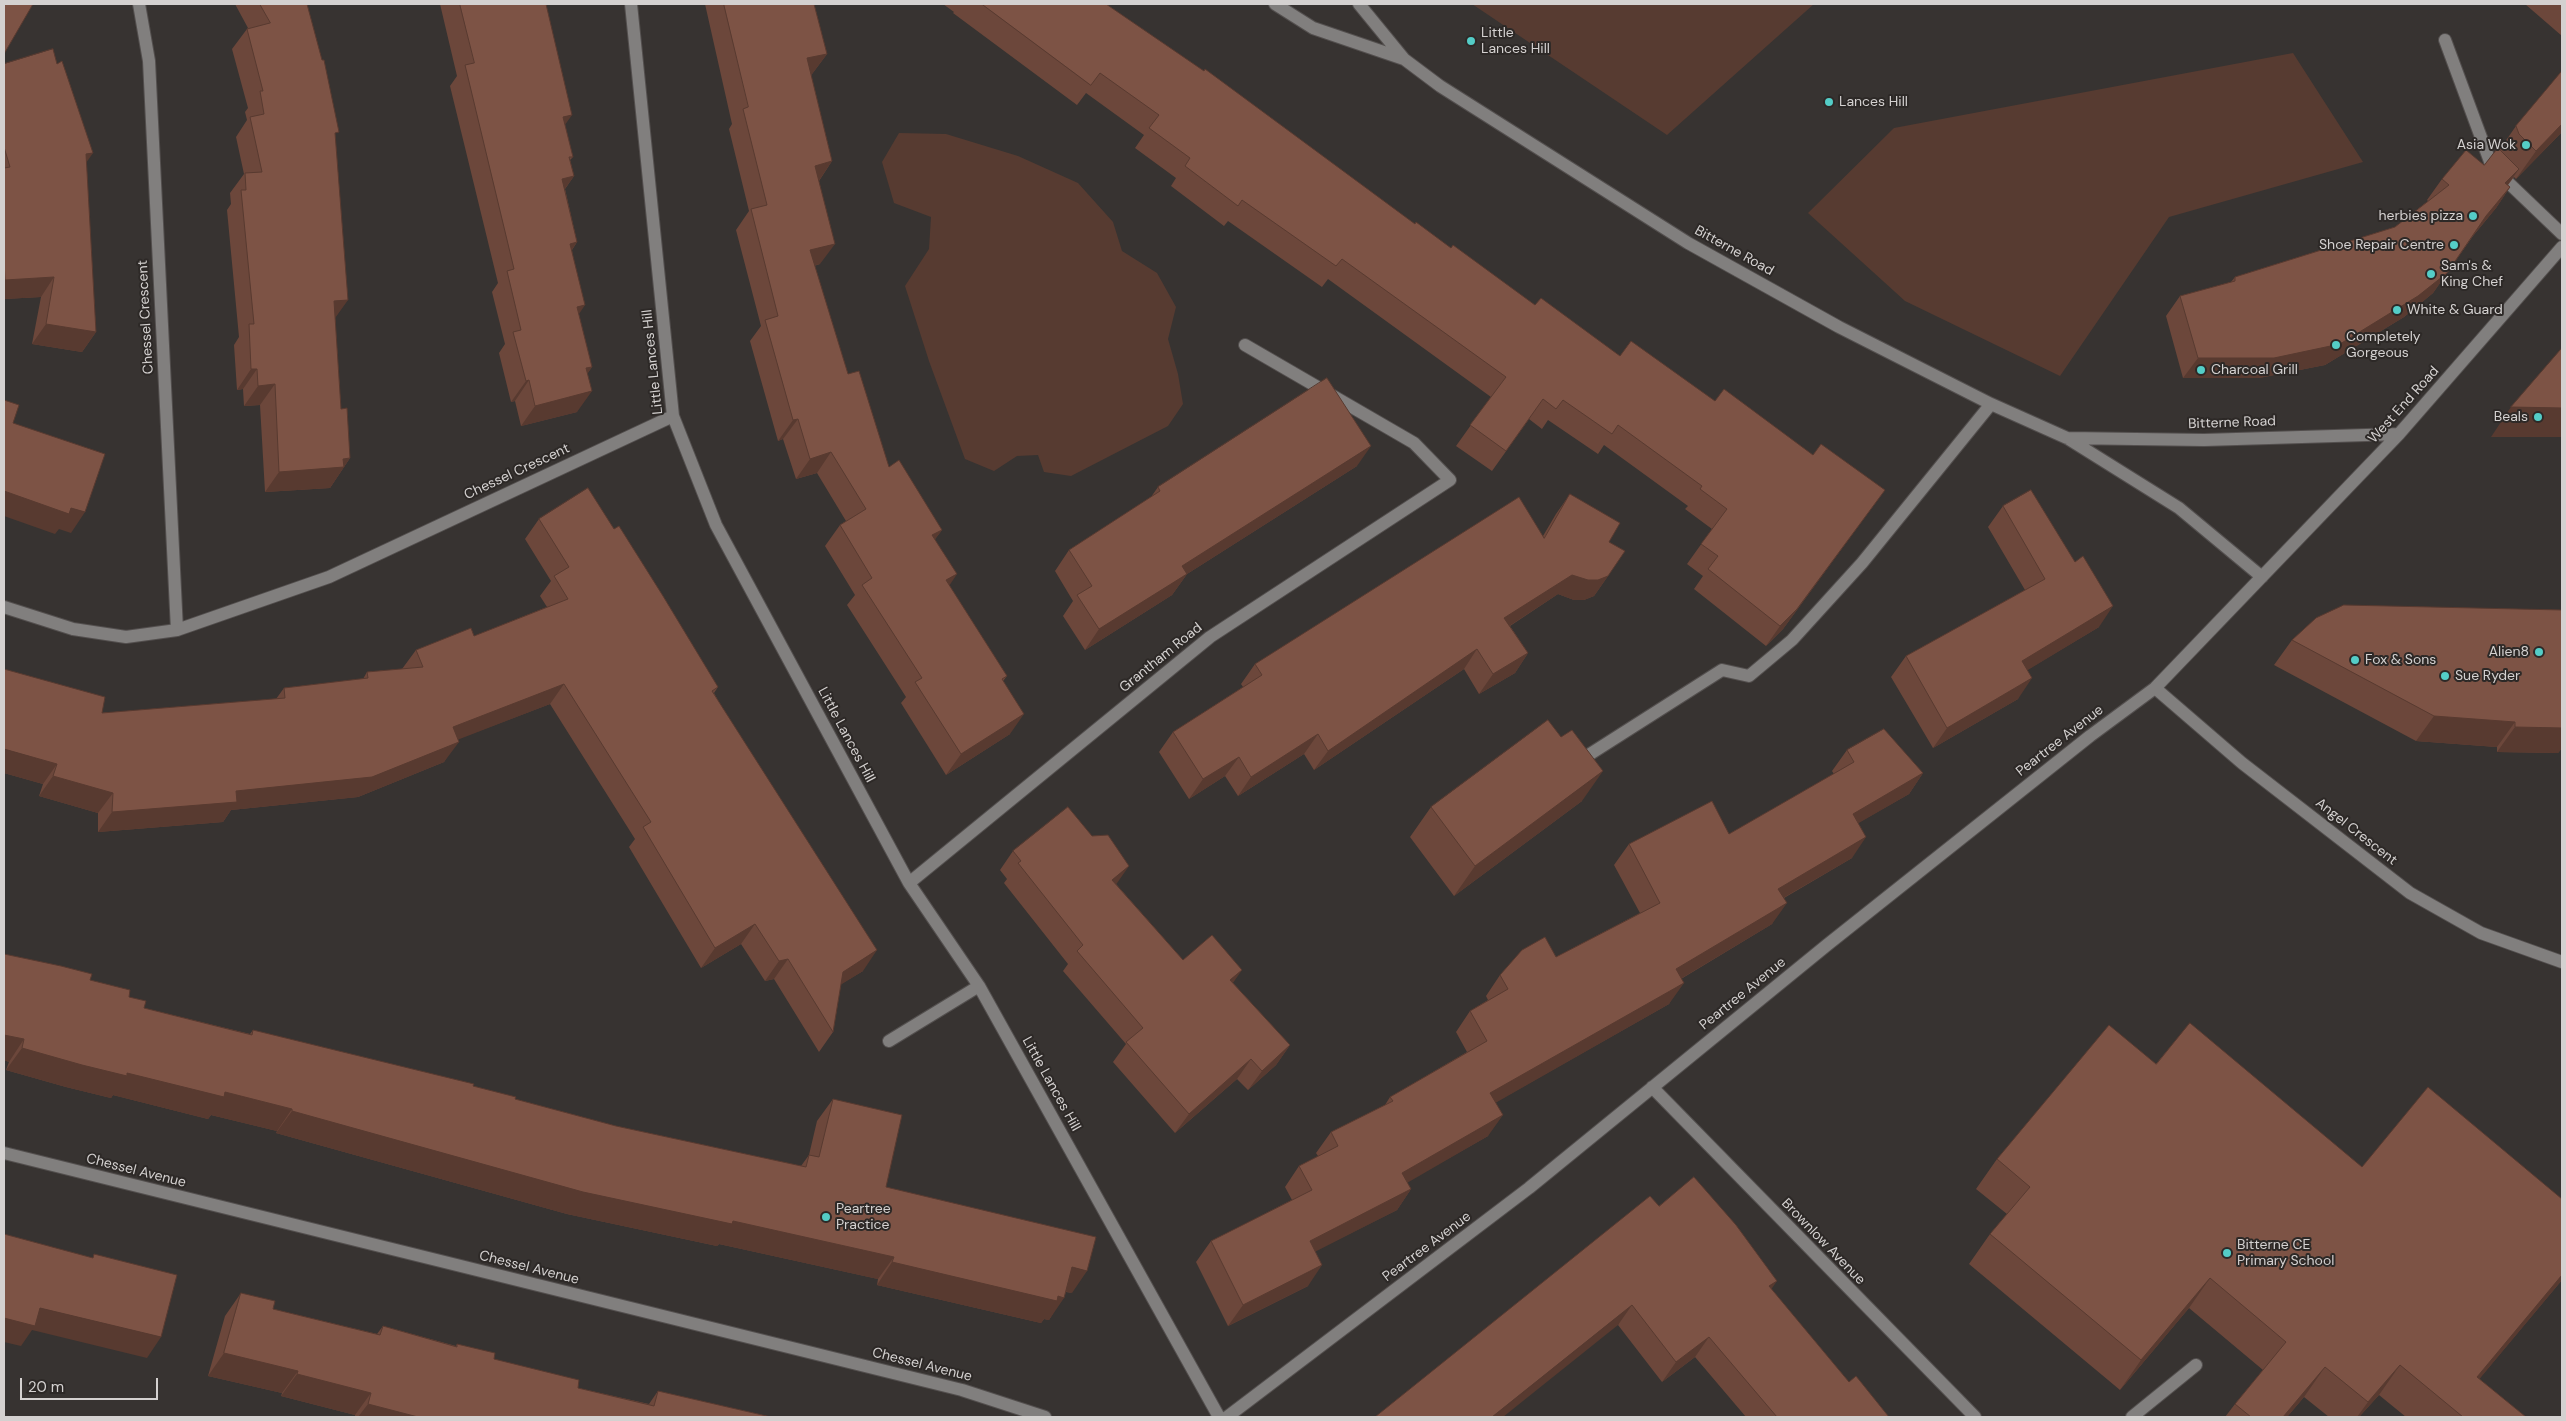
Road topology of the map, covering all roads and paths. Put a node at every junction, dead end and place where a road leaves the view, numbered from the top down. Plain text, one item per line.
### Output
1 (139, 4) edge
2 (631, 4) edge
3 (1275, 4) edge
4 (1360, 4) edge
5 (2445, 40) dead end
6 (1404, 59) junction
7 (2562, 234) edge
8 (2562, 247) edge
9 (1245, 345) dead end
10 (1991, 404) junction
11 (673, 416) junction
12 (2398, 434) junction
13 (2067, 438) junction
14 (2262, 577) junction
15 (4, 607) edge
16 (177, 630) junction
17 (2154, 688) junction
18 (1570, 767) edge
19 (909, 883) junction
20 (2562, 962) edge
21 (979, 986) junction
22 (889, 1041) dead end
23 (1652, 1087) junction
24 (4, 1153) edge
25 (2196, 1365) dead end
26 (1045, 1417) edge
27 (1220, 1417) edge
28 (1227, 1417) edge
29 (1975, 1417) edge
30 (2132, 1417) edge

1 - 16 street, Chessel Crescent
2 - 11 street, Little Lances Hill
3 - 6 street, Bitterne Road
4 - 6 street, Bitterne Road
5 - 7 street
6 - 10 street, Bitterne Road
8 - 12 street, West End Road
9 - 19 street, Grantham Road
10 - 13 street, Bitterne Road
10 - 18 street
11 - 16 street, Chessel Crescent
11 - 19 street, Little Lances Hill
12 - 13 street, Bitterne Road
12 - 14 street, West End Road
13 - 14 street, Bitterne Road
14 - 17 street, Peartree Avenue
15 - 16 street, Chessel Crescent
17 - 20 street, Angel Crescent
17 - 23 street, Peartree Avenue
19 - 21 street, Little Lances Hill
21 - 22 street
21 - 27 street, Little Lances Hill
23 - 28 street, Peartree Avenue
23 - 29 street, Brownlow Avenue
24 - 26 street, Chessel Avenue
25 - 30 street

